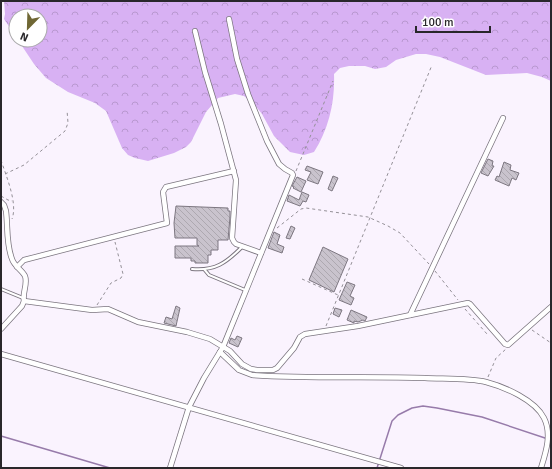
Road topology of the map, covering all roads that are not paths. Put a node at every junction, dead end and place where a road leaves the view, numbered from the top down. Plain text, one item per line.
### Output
1 (229, 19) dead end
2 (195, 31) dead end
3 (503, 118) dead end
4 (234, 171) junction
5 (1, 202) edge
6 (243, 246) junction
7 (261, 253) junction
8 (17, 267) junction
9 (192, 269) dead end
10 (204, 269) junction
11 (1, 289) edge
12 (246, 291) junction
13 (24, 300) junction
14 (551, 307) edge
15 (410, 315) junction
16 (1, 329) edge
17 (223, 347) junction
18 (220, 352) junction
19 (1, 354) edge
20 (189, 407) junction
21 (385, 466) edge
22 (170, 468) edge
23 (400, 468) edge
24 (541, 468) edge

1 - 7 street
2 - 4 street
3 - 15 street
4 - 6 street
4 - 8 street
5 - 8 street
6 - 7 street
6 - 10 lane
7 - 12 street
8 - 13 street
9 - 10 lane
10 - 12 lane
11 - 13 lane
12 - 17 street
13 - 16 street
13 - 17 street
14 - 15 street
15 - 17 street
17 - 18 street
18 - 20 street
18 - 24 street
19 - 20 street
20 - 21 street
20 - 22 street
21 - 23 street

